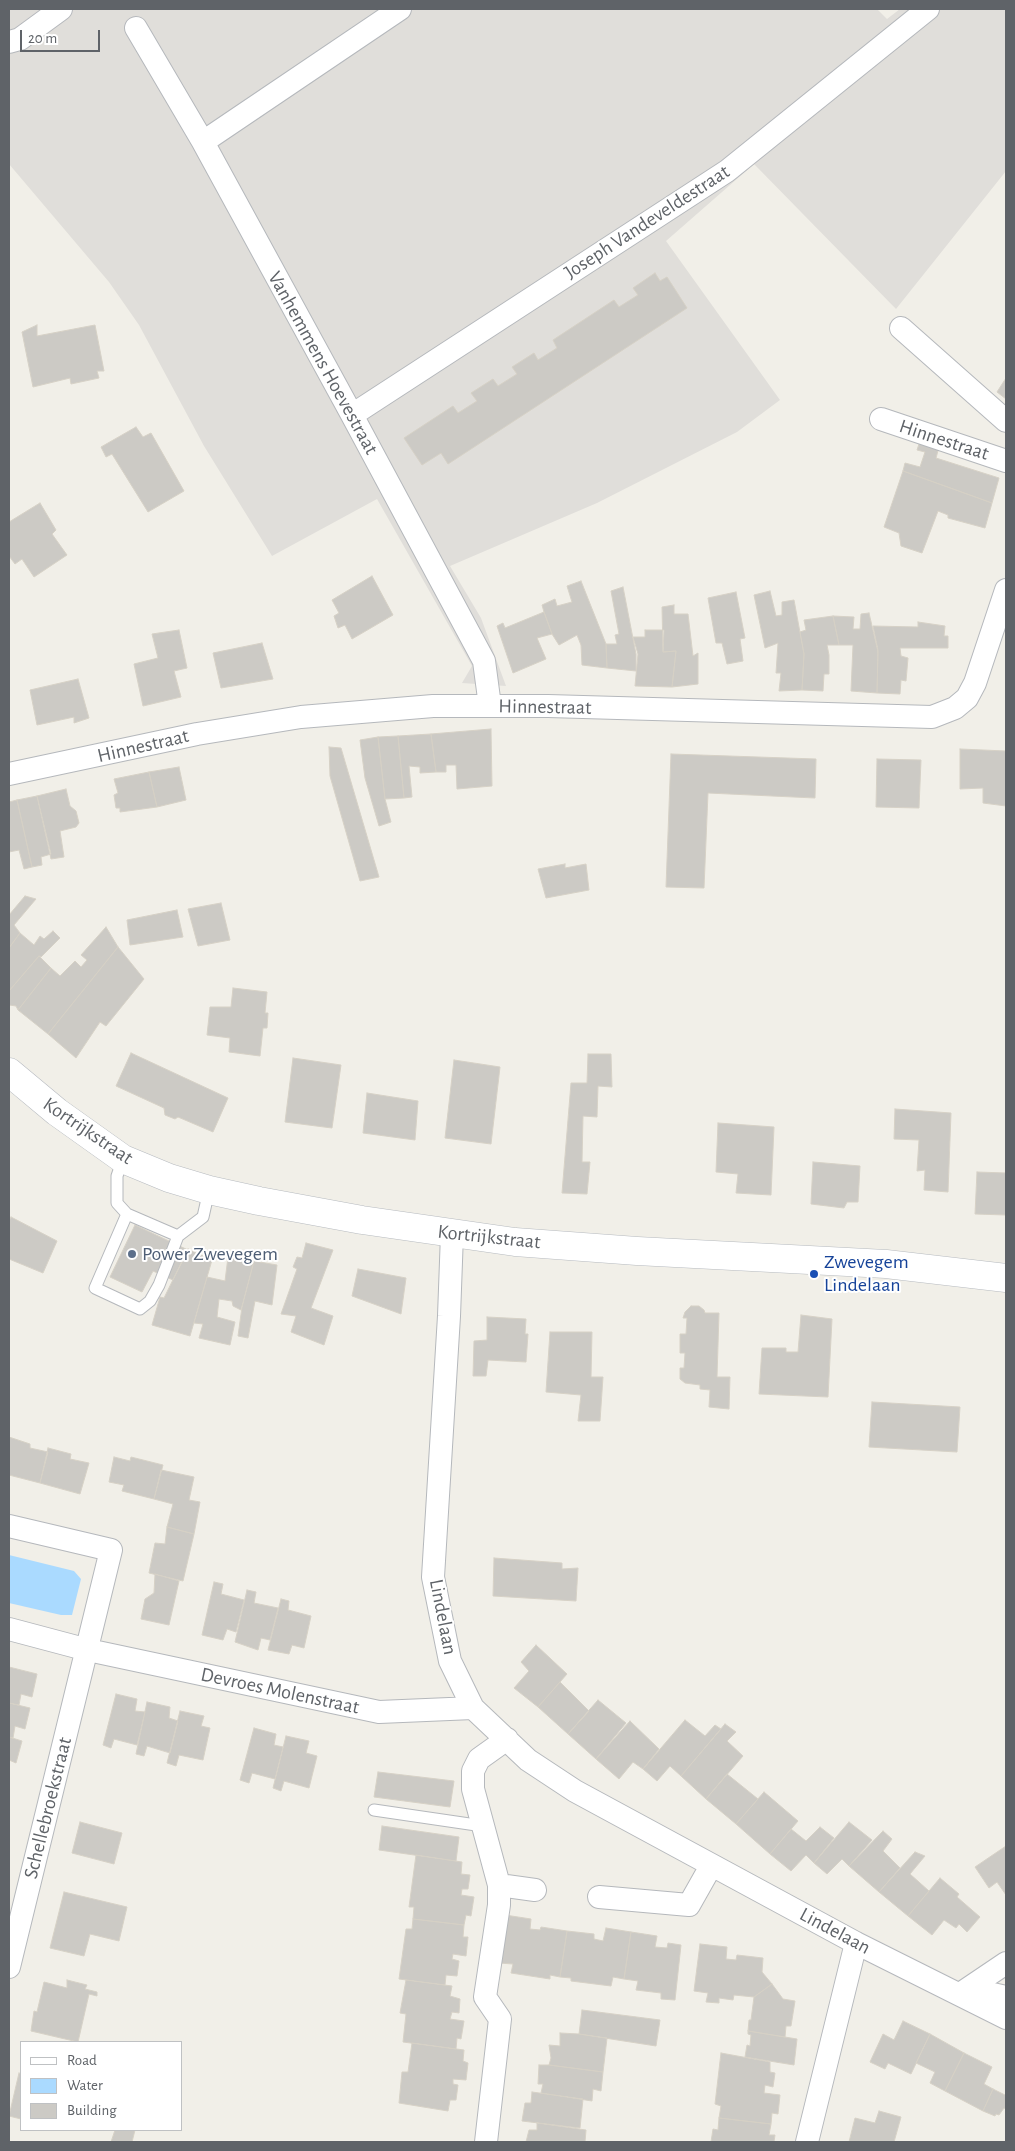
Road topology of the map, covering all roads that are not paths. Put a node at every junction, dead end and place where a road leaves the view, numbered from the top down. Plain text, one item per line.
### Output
1 (400, 9) edge
2 (928, 9) edge
3 (49, 12) edge
4 (136, 28) dead end
5 (9, 42) edge
6 (203, 142) junction
7 (901, 328) dead end
8 (352, 415) junction
9 (881, 419) dead end
10 (1006, 421) edge
11 (1006, 461) edge
12 (1006, 590) edge
13 (490, 706) junction
14 (9, 774) edge
15 (9, 1072) edge
16 (123, 1158) junction
17 (209, 1190) junction
18 (127, 1214) junction
19 (452, 1234) junction
20 (178, 1236) junction
21 (1006, 1278) edge
22 (9, 1526) edge
23 (9, 1629) edge
24 (88, 1650) junction
25 (474, 1708) junction
26 (507, 1739) junction
27 (374, 1810) dead end
28 (483, 1826) junction
29 (712, 1866) junction
30 (499, 1885) junction
31 (535, 1890) dead end
32 (599, 1898) dead end
33 (856, 1942) junction
34 (1006, 1963) edge
35 (9, 1967) edge
36 (960, 1994) junction
37 (1006, 1997) edge
38 (1006, 2018) edge
39 (486, 2142) edge
40 (806, 2142) edge

1 - 6 street
2 - 8 street, Joseph Vandeveldestraat
3 - 5 street
4 - 6 street, Vanhemmens Hoevestraat
6 - 8 street, Vanhemmens Hoevestraat
7 - 10 street, Hinnestraat
8 - 13 street, Vanhemmens Hoevestraat
9 - 11 street, Hinnestraat
12 - 13 street, Hinnestraat
13 - 14 street, Hinnestraat
15 - 16 main road, Kortrijkstraat
16 - 17 main road, Kortrijkstraat
16 - 18 lane
17 - 19 main road, Kortrijkstraat
17 - 20 lane
18 - 20 lane
18 - 20 lane
19 - 21 main road, Kortrijkstraat
19 - 25 street, Lindelaan
22 - 24 street
23 - 24 street, Devroes Molenstraat
24 - 25 street, Devroes Molenstraat
24 - 35 street, Schellebroekstraat
25 - 26 street, Lindelaan
26 - 28 street
26 - 29 street, Lindelaan
27 - 28 lane
28 - 30 street
29 - 32 street
29 - 33 street, Lindelaan
30 - 31 street
30 - 39 street
33 - 36 street, Lindelaan
33 - 40 street
34 - 36 street
36 - 37 street, Lindelaan
36 - 38 street, Lindelaan

